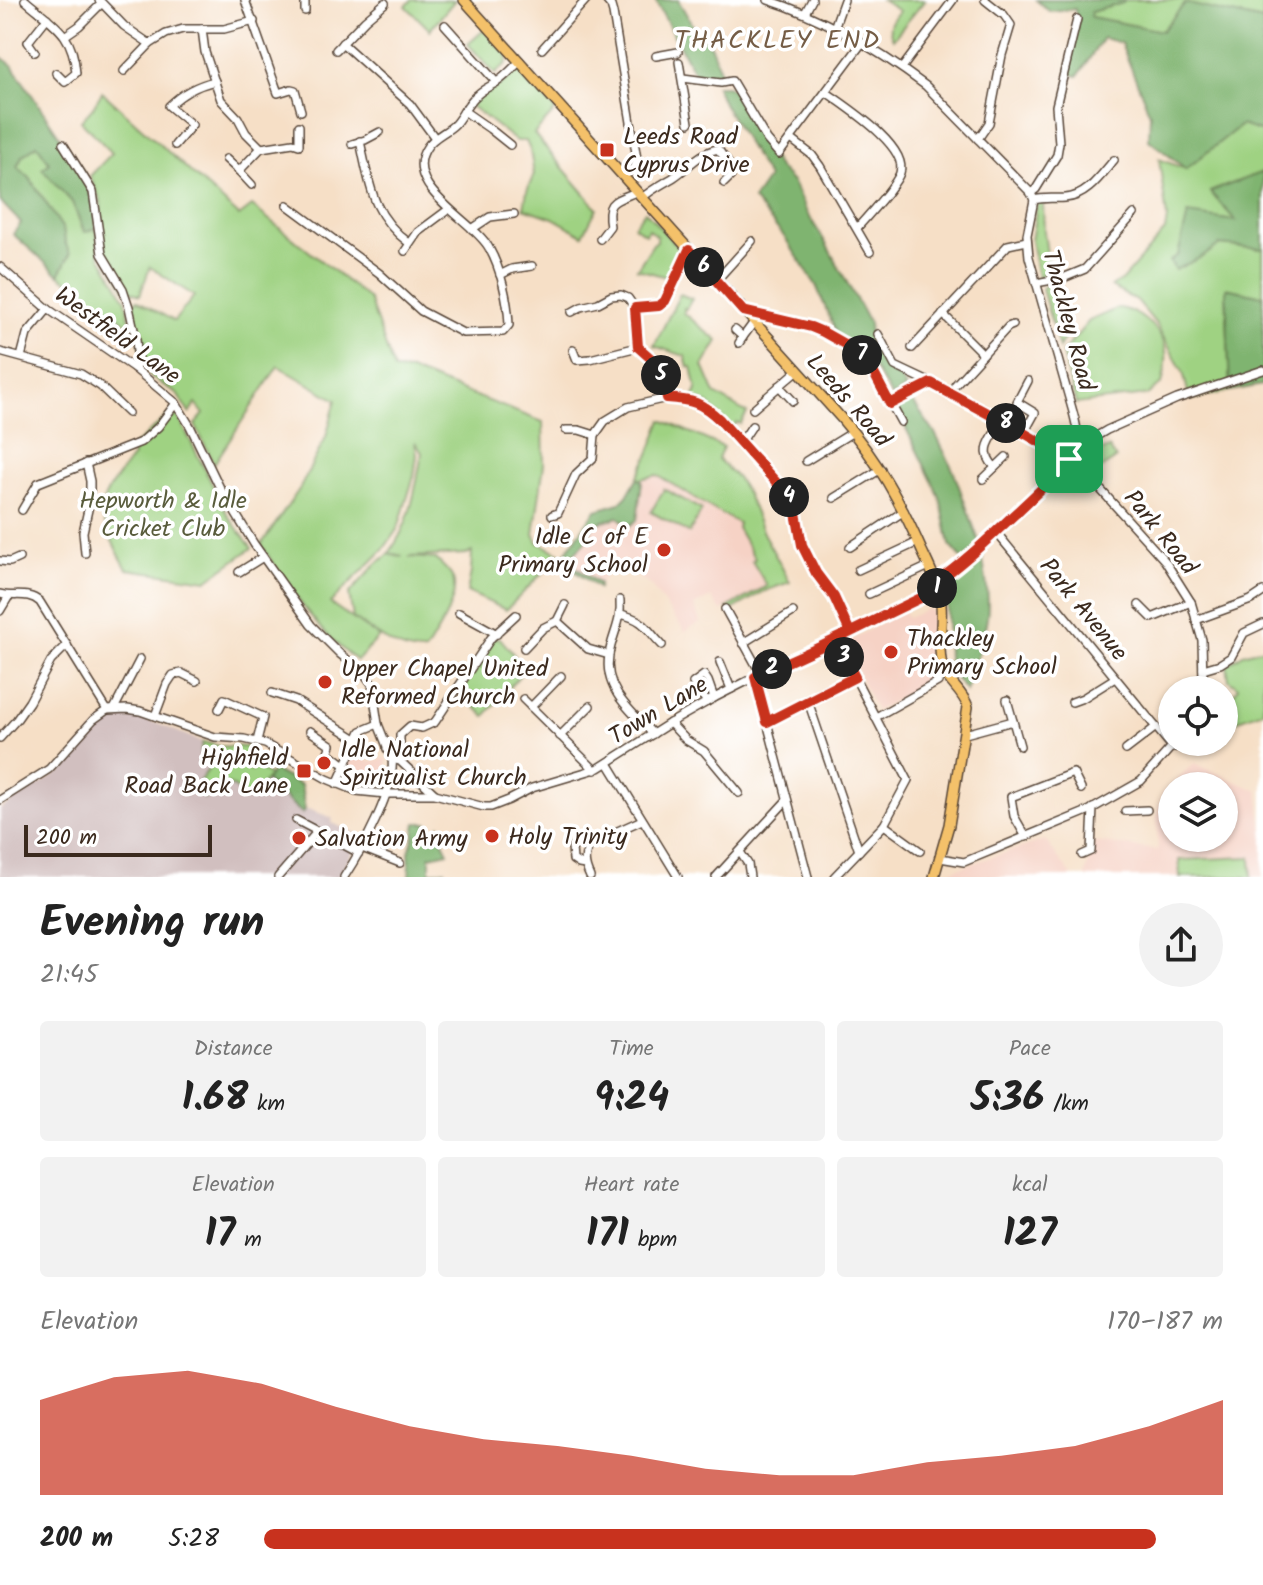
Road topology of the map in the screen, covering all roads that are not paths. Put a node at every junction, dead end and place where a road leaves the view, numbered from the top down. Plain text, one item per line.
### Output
1 (25, 0) edge
2 (245, 0) edge
3 (305, 0) edge
4 (464, 0) edge
5 (586, 0) edge
6 (606, 0) edge
7 (768, 0) edge
8 (812, 0) edge
9 (844, 0) edge
10 (953, 0) edge
11 (985, 0) edge
12 (100, 2) edge
13 (385, 3) dead end
14 (305, 11) dead end
15 (805, 13) junction
16 (47, 18) junction
17 (1077, 19) dead end
18 (254, 21) junction
19 (445, 25) dead end
20 (834, 28) junction
21 (202, 29) junction
22 (66, 35) junction
23 (342, 43) junction
24 (862, 43) junction
25 (150, 44) junction
26 (542, 49) dead end
27 (336, 50) dead end
28 (35, 52) dead end
29 (678, 52) dead end
30 (656, 56) dead end
31 (520, 61) junction
32 (679, 62) dead end
33 (902, 68) junction
34 (124, 71) dead end
35 (56, 73) dead end
36 (739, 73) dead end
37 (683, 78) junction
38 (215, 81) junction
39 (732, 81) junction
40 (496, 82) junction
41 (826, 92) junction
42 (301, 111) dead end
43 (464, 111) junction
44 (689, 123) dead end
45 (299, 126) dead end
46 (380, 132) dead end
47 (435, 138) junction
48 (791, 139) junction
49 (978, 139) junction
50 (63, 144) dead end
51 (175, 145) dead end
52 (510, 145) dead end
53 (261, 148) junction
54 (226, 159) dead end
55 (1114, 160) dead end
56 (239, 171) junction
57 (731, 174) junction
58 (623, 177) junction
59 (741, 178) dead end
60 (724, 183) dead end
61 (252, 185) dead end
62 (639, 195) junction
63 (1032, 196) junction
64 (287, 205) dead end
65 (449, 209) junction
66 (514, 214) dead end
67 (1134, 214) dead end
68 (857, 228) junction
69 (472, 229) junction
70 (600, 239) dead end
71 (752, 241) dead end
72 (1027, 241) junction
73 (689, 250) junction
74 (870, 252) dead end
75 (532, 266) dead end
76 (0, 267) edge
77 (500, 275) junction
78 (716, 281) junction
79 (1036, 283) junction
80 (635, 308) junction
81 (48, 309) junction
82 (743, 311) junction
83 (572, 312) dead end
84 (943, 314) junction
85 (754, 322) junction
86 (1013, 325) dead end
87 (735, 330) dead end
88 (878, 334) dead end
89 (638, 347) junction
90 (912, 348) dead end
91 (573, 350) dead end
92 (0, 352) edge
93 (983, 354) junction
94 (21, 357) junction
95 (134, 368) junction
96 (798, 370) junction
97 (1263, 370) edge
98 (1028, 381) dead end
99 (931, 383) junction
100 (955, 385) dead end
101 (779, 386) junction
102 (667, 398) junction
103 (793, 401) dead end
104 (176, 403) junction
105 (893, 403) junction
106 (753, 409) dead end
107 (128, 413) dead end
108 (1002, 421) junction
109 (901, 422) dead end
110 (752, 426) dead end
111 (566, 430) dead end
112 (853, 432) junction
113 (1024, 433) junction
114 (595, 435) junction
115 (740, 444) junction
116 (1077, 444) junction
117 (1006, 457) dead end
118 (1069, 459) junction
119 (806, 461) dead end
120 (86, 463) junction
121 (995, 467) junction
122 (881, 469) junction
123 (983, 479) dead end
124 (834, 498) dead end
125 (22, 510) dead end
126 (904, 511) junction
127 (557, 516) dead end
128 (996, 532) junction
129 (918, 542) junction
130 (850, 547) dead end
131 (85, 553) dead end
132 (263, 557) junction
133 (19, 558) dead end
134 (0, 561) edge
135 (10, 562) junction
136 (929, 566) junction
137 (858, 570) dead end
138 (13, 571) dead end
139 (239, 572) dead end
140 (937, 586) junction
141 (1263, 592) edge
142 (869, 594) dead end
143 (4, 595) edge
144 (620, 600) dead end
145 (1191, 602) junction
146 (565, 605) dead end
147 (1139, 605) dead end
148 (725, 609) dead end
149 (0, 611) edge
150 (793, 612) dead end
151 (459, 613) dead end
152 (621, 614) junction
153 (516, 615) dead end
154 (1196, 620) junction
155 (557, 621) junction
156 (1263, 624) edge
157 (850, 632) junction
158 (497, 634) junction
159 (835, 639) junction
160 (743, 643) junction
161 (67, 645) junction
162 (662, 645) dead end
163 (524, 648) dead end
164 (609, 655) junction
165 (140, 659) dead end
166 (720, 662) dead end
167 (1203, 669) junction
168 (561, 676) dead end
169 (758, 676) junction
170 (1203, 676) edge
171 (855, 677) junction
172 (1115, 678) junction
173 (197, 681) dead end
174 (938, 682) dead end
175 (731, 689) junction
176 (272, 693) dead end
177 (523, 699) dead end
178 (1007, 700) dead end
179 (808, 701) junction
180 (1072, 702) dead end
181 (590, 706) dead end
182 (531, 707) junction
183 (219, 709) dead end
184 (111, 710) junction
185 (155, 716) junction
186 (876, 717) junction
187 (1013, 721) junction
188 (767, 722) junction
189 (670, 723) junction
190 (378, 724) junction
191 (1156, 727) joint
192 (310, 731) dead end
193 (653, 734) junction
194 (965, 734) junction
195 (560, 736) junction
196 (0, 738) edge
197 (358, 740) junction
198 (257, 741) junction
199 (1020, 746) dead end
200 (387, 749) junction
201 (1126, 750) dead end
202 (1164, 756) edge
203 (392, 759) junction
204 (608, 763) junction
205 (345, 765) junction
206 (595, 770) junction
207 (337, 784) junction
208 (1081, 789) dead end
209 (739, 793) dead end
210 (386, 794) junction
211 (435, 794) junction
212 (0, 800) edge
213 (787, 800) junction
214 (1093, 808) junction
215 (1147, 810) dead end
216 (1125, 811) dead end
217 (296, 820) dead end
218 (642, 820) junction
219 (884, 825) junction
220 (317, 832) junction
221 (1026, 837) junction
222 (591, 843) junction
223 (361, 851) junction
224 (859, 851) junction
225 (920, 851) dead end
226 (740, 852) junction
227 (1082, 855) dead end
228 (940, 858) junction
229 (400, 863) dead end
230 (585, 865) junction
231 (723, 870) junction
232 (278, 877) edge
233 (344, 877) edge
234 (590, 877) edge
235 (678, 877) edge
236 (716, 877) edge
237 (730, 877) edge
238 (750, 877) edge
239 (808, 877) edge
240 (834, 877) edge
241 (934, 877) edge

1 - 16 street
2 - 18 street
3 - 14 street
4 - 31 main road, Leeds Road
5 - 26 street
6 - 58 street
7 - 15 street
8 - 15 street
9 - 20 street
10 - 33 street
11 - 49 street
12 - 22 street
12 - 25 street
13 - 23 street
15 - 20 street
16 - 22 street
16 - 28 street
17 - 63 street, Thackley Road
18 - 21 street
18 - 42 street
19 - 40 street
20 - 24 street
21 - 25 street
21 - 38 street
22 - 35 street
23 - 27 street
23 - 47 street
24 - 33 street
24 - 41 street
25 - 34 street
29 - 30 street
31 - 40 street
31 - 58 main road, Leeds Road
32 - 37 street
33 - 49 street
36 - 39 street
37 - 39 street
37 - 44 street
38 - 51 street
38 - 53 street
39 - 48 street
40 - 43 street
41 - 48 street
41 - 68 street
43 - 47 street
43 - 52 street
45 - 53 street
46 - 65 street
47 - 65 street
48 - 68 street
49 - 63 street
50 - 95 street
53 - 56 street
54 - 56 street
55 - 63 street
56 - 61 street
57 - 59 street
57 - 60 street
57 - 62 street
58 - 62 main road, Leeds Road
62 - 70 street
62 - 73 main road, Leeds Road
63 - 72 street, Thackley Road
64 - 77 street
65 - 69 street
66 - 69 street
67 - 79 street
68 - 74 street
69 - 77 street
71 - 78 street
72 - 79 street, Thackley Road
72 - 84 street
73 - 78 main road, Leeds Road
73 - 80 street
75 - 77 street
76 - 81 street, Westfield Lane
78 - 82 main road, Leeds Road
79 - 116 street, Thackley Road
80 - 83 street
80 - 89 street
81 - 94 street
81 - 95 street, Westfield Lane
82 - 85 main road, Leeds Road
82 - 105 street
84 - 90 street
84 - 93 street
85 - 87 street
85 - 96 main road, Leeds Road
86 - 93 street
88 - 99 street, Park Road
89 - 91 street
89 - 102 street
92 - 94 street
93 - 100 street
94 - 107 street
95 - 104 street, Westfield Lane
96 - 101 street
96 - 112 main road, Leeds Road
97 - 116 street
98 - 113 street
99 - 105 street
99 - 108 street, Park Road
101 - 103 street
101 - 106 street
102 - 114 street
102 - 115 street
104 - 120 street
104 - 132 street, Westfield Lane
105 - 109 street
108 - 113 street, Park Road
108 - 121 street
110 - 115 street
111 - 114 street
112 - 119 street
112 - 122 main road, Leeds Road
113 - 118 street, Park Road
114 - 127 street
115 - 157 street
116 - 118 street
117 - 121 street
118 - 128 street
118 - 145 street, Park Road
120 - 125 street
120 - 131 street
121 - 123 street
122 - 124 street
122 - 126 main road, Leeds Road
126 - 129 main road, Leeds Road
126 - 130 street
128 - 140 street
128 - 172 street, Park Avenue
129 - 136 main road, Leeds Road
129 - 137 street
132 - 139 street
132 - 190 street, Westfield Lane
133 - 135 street
134 - 135 street
135 - 138 street
136 - 140 main road, Leeds Road
136 - 142 street
140 - 157 street, Town Lane
140 - 194 main road, Leeds Road
141 - 154 street
143 - 149 street
143 - 161 street
144 - 152 street
145 - 147 street
145 - 154 street, Park Road
146 - 155 street
148 - 160 street
150 - 160 street
151 - 158 street
152 - 162 street
152 - 164 street
153 - 158 street
154 - 167 street, Park Road
155 - 163 street
155 - 164 street
156 - 167 street
157 - 159 street, Town Lane
158 - 200 street
159 - 169 street, Town Lane
159 - 171 street
160 - 169 street
161 - 184 street
161 - 196 street
164 - 193 street
165 - 184 street
166 - 175 street
167 - 170 street, Park Road
168 - 182 street
169 - 175 street, Town Lane
169 - 188 street
171 - 179 street
171 - 186 street
172 - 180 street
172 - 191 street, Park Avenue
173 - 185 street
174 - 186 street
175 - 189 street, Town Lane
176 - 197 street
177 - 182 street
178 - 187 street
179 - 188 street
179 - 224 street
181 - 195 street
182 - 195 street
183 - 198 street
184 - 185 street
184 - 212 street
185 - 198 street
186 - 219 street
187 - 194 street
187 - 199 street
188 - 213 street
189 - 193 street, Town Lane
189 - 209 street
190 - 197 street
190 - 200 street, Westfield Lane
191 - 201 street
192 - 205 street
193 - 204 street, Town Lane
194 - 228 main road, Leeds Road
195 - 206 street
197 - 205 street
198 - 207 street, Town Lane
200 - 203 street, Westfield Lane
202 - 214 street
203 - 210 street
203 - 211 street, Westfield Lane
204 - 206 street, Town Lane
204 - 218 street
205 - 207 street
206 - 211 street, Town Lane
207 - 210 street, Town Lane
208 - 221 street
210 - 211 street, Town Lane
210 - 223 street
213 - 226 street
213 - 239 street
214 - 221 street
214 - 227 street
215 - 216 street
217 - 220 street
218 - 222 street
218 - 235 street
219 - 224 street
219 - 225 street
220 - 223 street
220 - 232 street
221 - 228 street
222 - 230 street
222 - 230 street
223 - 229 street
223 - 233 street
224 - 240 street
226 - 231 street
226 - 238 street
228 - 241 main road, Leeds Road
230 - 234 street
231 - 236 street
231 - 237 street

